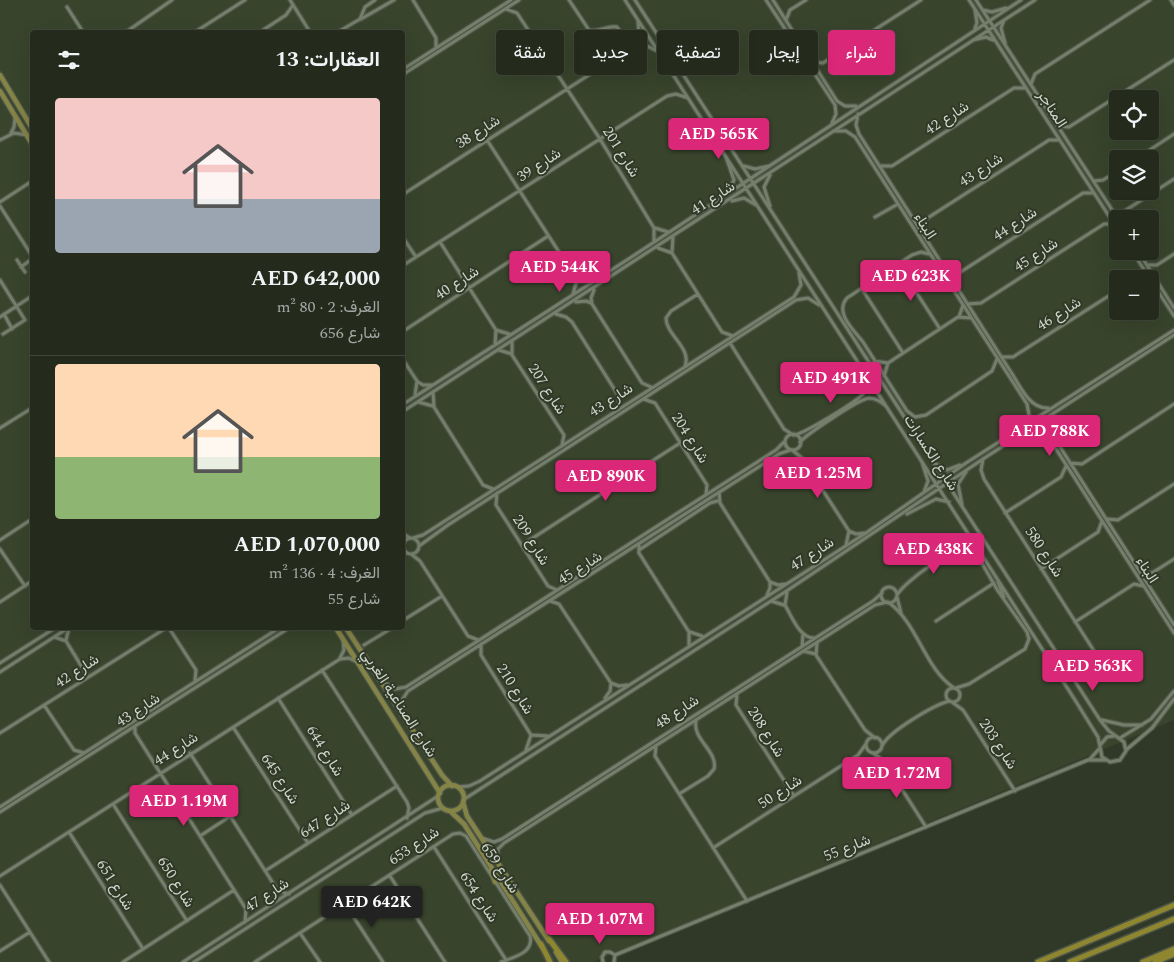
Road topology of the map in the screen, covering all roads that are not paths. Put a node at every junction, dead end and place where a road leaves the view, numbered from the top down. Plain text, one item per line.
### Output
1 (172, 0) edge
2 (245, 0) edge
3 (290, 0) edge
4 (375, 0) edge
5 (394, 0) edge
6 (413, 0) edge
7 (510, 0) edge
8 (569, 0) edge
9 (625, 0) edge
10 (635, 0) edge
11 (766, 0) edge
12 (773, 0) edge
13 (806, 0) edge
14 (921, 0) edge
15 (969, 0) edge
16 (976, 0) edge
17 (1021, 0) edge
18 (1035, 0) edge
19 (1150, 0) edge
20 (1171, 0) edge
21 (518, 1) edge
22 (293, 5) junction
23 (1174, 5) edge
24 (67, 7) dead end
25 (1009, 8) junction
26 (506, 9) junction
27 (778, 9) junction
28 (790, 10) junction
29 (975, 10) junction
30 (983, 10) junction
31 (516, 13) junction
32 (360, 19) junction
33 (637, 19) junction
34 (1004, 19) junction
35 (990, 20) junction
36 (786, 21) junction
37 (984, 24) junction
38 (993, 26) junction
39 (82, 30) edge
40 (129, 30) edge
41 (198, 30) edge
42 (263, 30) edge
43 (309, 30) edge
44 (341, 30) edge
45 (589, 30) edge
46 (597, 30) edge
47 (620, 30) edge
48 (638, 30) edge
49 (792, 30) edge
50 (987, 30) junction
51 (972, 32) junction
52 (436, 38) junction
53 (972, 40) junction
54 (994, 40) junction
55 (446, 42) junction
56 (1005, 44) junction
57 (436, 48) junction
58 (657, 49) edge
59 (1174, 60) edge
60 (818, 63) edge
61 (823, 63) junction
62 (405, 68) edge
63 (818, 71) edge
64 (405, 73) edge
65 (1024, 73) junction
66 (820, 74) junction
67 (1035, 74) junction
68 (0, 75) edge
69 (588, 75) edge
70 (674, 75) edge
71 (1018, 76) junction
72 (1031, 85) junction
73 (1014, 88) junction
74 (566, 89) junction
75 (1026, 89) junction
76 (0, 92) edge
77 (689, 99) junction
78 (859, 105) junction
79 (14, 114) junction
80 (858, 114) junction
81 (30, 125) edge
82 (830, 125) junction
83 (1058, 126) junction
84 (1069, 127) junction
85 (1052, 129) junction
86 (832, 132) junction
87 (10, 134) junction
88 (1174, 134) edge
89 (28, 136) junction
90 (1066, 138) junction
91 (600, 139) junction
92 (0, 140) edge
93 (30, 140) edge
94 (487, 140) junction
95 (1049, 140) junction
96 (1059, 140) junction
97 (1150, 150) edge
98 (724, 151) junction
99 (772, 165) junction
100 (743, 166) junction
101 (879, 166) junction
102 (892, 166) junction
103 (773, 171) junction
104 (1109, 176) edge
105 (886, 177) junction
106 (751, 179) junction
107 (1174, 179) edge
108 (1093, 180) junction
109 (1103, 180) junction
110 (30, 182) edge
111 (1086, 182) junction
112 (744, 183) junction
113 (754, 184) junction
114 (748, 189) junction
115 (520, 191) junction
116 (1100, 191) junction
117 (405, 193) edge
118 (1083, 193) junction
119 (1093, 193) junction
120 (726, 195) junction
121 (0, 202) edge
122 (725, 203) junction
123 (898, 204) junction
124 (0, 206) edge
125 (759, 208) junction
126 (1112, 210) edge
127 (1126, 210) edge
128 (771, 211) junction
129 (1107, 214) junction
130 (875, 216) dead end
131 (1109, 217) edge
132 (914, 219) junction
133 (926, 219) junction
134 (1104, 224) junction
135 (1109, 224) edge
136 (654, 228) junction
137 (921, 230) junction
138 (669, 232) junction
139 (548, 236) junction
140 (673, 237) junction
141 (405, 241) edge
142 (440, 242) junction
143 (654, 242) junction
144 (657, 248) junction
145 (672, 253) junction
146 (930, 254) junction
147 (1174, 254) edge
148 (30, 255) edge
149 (416, 258) junction
150 (17, 260) dead end
151 (30, 260) edge
152 (1138, 260) edge
153 (1144, 260) edge
154 (405, 264) edge
155 (898, 264) junction
156 (1147, 265) junction
157 (1157, 265) junction
158 (1142, 266) junction
159 (21, 267) junction
160 (797, 268) junction
161 (1140, 270) edge
162 (1144, 270) edge
163 (1150, 270) edge
164 (1156, 270) edge
165 (25, 272) dead end
166 (948, 273) junction
167 (958, 273) junction
168 (0, 280) edge
169 (576, 280) junction
170 (593, 282) junction
171 (955, 283) junction
172 (1159, 284) edge
173 (469, 288) junction
174 (596, 288) junction
175 (862, 289) junction
176 (1159, 293) edge
177 (698, 294) junction
178 (572, 296) junction
179 (1109, 296) edge
180 (30, 297) edge
181 (573, 302) junction
182 (981, 303) junction
183 (592, 304) junction
184 (968, 304) junction
185 (963, 305) junction
186 (17, 306) junction
187 (823, 308) junction
188 (1174, 308) edge
189 (4, 314) junction
190 (555, 314) junction
191 (975, 315) junction
192 (1174, 316) edge
193 (0, 317) edge
194 (958, 317) junction
195 (971, 318) junction
196 (12, 329) junction
197 (940, 329) junction
198 (405, 330) edge
199 (496, 330) junction
200 (1174, 330) edge
201 (722, 332) junction
202 (4, 334) dead end
203 (511, 334) junction
204 (858, 335) junction
205 (733, 336) junction
206 (1173, 336) edge
207 (512, 341) junction
208 (730, 343) junction
209 (721, 344) junction
210 (495, 345) junction
211 (860, 349) junction
212 (498, 350) junction
213 (903, 353) junction
214 (512, 355) junction
215 (687, 356) junction
216 (999, 357) junction
217 (1012, 357) junction
218 (697, 358) junction
219 (874, 360) junction
220 (405, 363) edge
221 (888, 363) junction
222 (685, 366) junction
223 (1009, 369) junction
224 (864, 372) junction
225 (884, 377) junction
226 (417, 381) junction
227 (642, 383) junction
228 (433, 385) junction
229 (653, 387) junction
230 (656, 391) junction
231 (434, 392) junction
232 (642, 394) junction
233 (414, 397) junction
234 (643, 399) junction
235 (418, 402) junction
236 (405, 403) edge
237 (655, 403) junction
238 (1174, 404) edge
239 (887, 406) junction
240 (434, 407) junction
241 (1051, 408) junction
242 (30, 409) edge
243 (619, 409) junction
244 (405, 410) edge
245 (1054, 414) junction
246 (1024, 425) junction
247 (0, 428) edge
248 (784, 429) junction
249 (1028, 430) junction
250 (564, 435) junction
251 (794, 435) junction
252 (574, 438) junction
253 (785, 440) junction
254 (680, 443) junction
255 (800, 444) junction
256 (562, 446) junction
257 (791, 450) junction
258 (919, 455) junction
259 (802, 458) junction
260 (983, 459) junction
261 (934, 463) junction
262 (966, 463) junction
263 (1070, 463) junction
264 (1066, 464) junction
265 (1082, 464) junction
266 (969, 468) junction
267 (1076, 476) junction
268 (1062, 477) junction
269 (944, 478) junction
270 (937, 484) junction
271 (948, 484) junction
272 (1174, 484) edge
273 (484, 485) junction
274 (707, 485) junction
275 (719, 487) junction
276 (941, 489) junction
277 (496, 491) junction
278 (720, 492) junction
279 (923, 494) junction
280 (705, 495) junction
281 (482, 497) junction
282 (707, 500) junction
283 (483, 502) junction
284 (718, 502) junction
285 (949, 502) junction
286 (496, 505) junction
287 (963, 508) junction
288 (1005, 513) junction
289 (904, 514) junction
290 (1107, 519) junction
291 (30, 520) edge
292 (1118, 520) junction
293 (1102, 521) junction
294 (849, 531) junction
295 (1098, 532) junction
296 (1114, 532) junction
297 (866, 533) junction
298 (1110, 533) junction
299 (405, 535) edge
300 (412, 538) junction
301 (0, 540) edge
302 (405, 543) edge
303 (639, 543) junction
304 (522, 545) junction
305 (405, 547) edge
306 (844, 547) junction
307 (0, 548) edge
308 (418, 548) junction
309 (630, 550) junction
310 (639, 552) junction
311 (410, 553) junction
312 (405, 554) edge
313 (1174, 558) edge
314 (420, 561) junction
315 (1041, 569) junction
316 (1140, 572) junction
317 (1136, 573) junction
318 (1152, 573) junction
319 (996, 577) junction
320 (30, 582) edge
321 (770, 582) junction
322 (787, 583) junction
323 (994, 583) junction
324 (1134, 584) junction
325 (1146, 585) junction
326 (25, 586) junction
327 (548, 586) junction
328 (557, 590) junction
329 (788, 590) junction
330 (882, 593) junction
331 (560, 594) junction
332 (442, 596) junction
333 (547, 596) junction
334 (897, 596) junction
335 (766, 597) junction
336 (1005, 599) junction
337 (550, 601) junction
338 (0, 602) edge
339 (770, 602) junction
340 (887, 602) junction
341 (559, 604) junction
342 (785, 605) junction
343 (902, 616) junction
344 (405, 619) edge
345 (936, 621) dead end
346 (1075, 622) junction
347 (1174, 625) edge
348 (52, 630) edge
349 (65, 630) edge
350 (68, 630) edge
351 (164, 630) edge
352 (168, 630) edge
353 (277, 630) edge
354 (286, 630) edge
355 (337, 630) edge
356 (347, 630) edge
357 (389, 630) edge
358 (689, 632) junction
359 (1174, 633) edge
360 (802, 634) junction
361 (468, 636) junction
362 (705, 636) junction
363 (53, 637) junction
364 (343, 639) junction
365 (817, 639) junction
366 (66, 641) junction
367 (480, 642) junction
368 (364, 645) dead end
369 (688, 646) junction
370 (467, 648) junction
371 (802, 649) junction
372 (469, 652) junction
373 (1096, 654) dead end
374 (480, 655) junction
375 (816, 655) junction
376 (340, 659) junction
377 (0, 663) edge
378 (359, 664) junction
379 (196, 670) junction
380 (322, 670) junction
381 (0, 672) edge
382 (207, 673) junction
383 (88, 677) junction
384 (944, 679) junction
385 (380, 680) junction
386 (195, 681) junction
387 (611, 683) junction
388 (630, 684) junction
389 (955, 688) junction
390 (1174, 691) edge
391 (737, 693) junction
392 (946, 693) junction
393 (278, 698) junction
394 (960, 698) junction
395 (1174, 699) edge
396 (604, 701) junction
397 (724, 701) junction
398 (951, 702) junction
399 (44, 705) junction
400 (736, 705) junction
401 (938, 705) junction
402 (963, 710) junction
403 (405, 718) junction
404 (696, 720) junction
405 (1100, 720) junction
406 (1143, 725) junction
407 (136, 726) junction
408 (234, 727) junction
409 (686, 727) junction
410 (695, 730) junction
411 (864, 730) junction
412 (125, 732) junction
413 (0, 733) edge
414 (136, 734) junction
415 (531, 735) junction
416 (550, 735) junction
417 (890, 736) junction
418 (1114, 736) junction
419 (876, 738) junction
420 (1120, 738) junction
421 (867, 743) junction
422 (656, 746) junction
423 (881, 747) junction
424 (1100, 747) junction
425 (74, 750) junction
426 (525, 751) junction
427 (1126, 751) junction
428 (84, 753) junction
429 (190, 753) junction
430 (645, 753) junction
431 (872, 753) junction
432 (858, 755) junction
433 (655, 756) junction
434 (72, 760) junction
435 (1088, 760) junction
436 (1105, 760) junction
437 (884, 761) junction
438 (160, 772) junction
439 (397, 786) junction
440 (454, 786) junction
441 (1015, 791) junction
442 (439, 794) junction
443 (680, 794) junction
444 (794, 796) junction
445 (463, 801) junction
446 (113, 804) junction
447 (0, 807) edge
448 (443, 808) junction
449 (450, 811) junction
450 (0, 812) edge
451 (352, 815) junction
452 (230, 817) junction
453 (406, 818) junction
454 (926, 828) junction
455 (69, 832) junction
456 (460, 833) joint
457 (200, 836) junction
458 (482, 838) junction
459 (308, 843) junction
460 (434, 847) junction
461 (713, 848) junction
462 (485, 858) junction
463 (497, 861) junction
464 (265, 871) junction
465 (0, 876) edge
466 (390, 876) junction
467 (495, 882) junction
468 (0, 885) edge
469 (234, 890) junction
470 (290, 894) junction
471 (747, 901) junction
472 (345, 904) junction
473 (1174, 906) edge
474 (246, 909) junction
475 (258, 914) junction
476 (1174, 919) edge
477 (187, 921) junction
478 (245, 922) junction
479 (30, 932) junction
480 (300, 933) junction
481 (549, 939) junction
482 (541, 944) joint
483 (143, 949) junction
484 (1174, 949) edge
485 (0, 952) edge
486 (1174, 954) edge
487 (614, 955) junction
488 (203, 956) junction
489 (506, 960) junction
490 (257, 961) edge
491 (48, 962) edge
492 (123, 962) edge
493 (183, 962) edge
494 (194, 962) edge
495 (200, 962) edge
496 (320, 962) edge
497 (383, 962) edge
498 (445, 962) edge
499 (501, 962) edge
500 (552, 962) edge
501 (562, 962) edge
502 (566, 962) edge
503 (603, 962) edge
504 (614, 962) edge
505 (1038, 962) edge
506 (1070, 962) edge
507 (1143, 962) edge
508 (1155, 962) edge

1 - 40 street
2 - 41 street
3 - 22 street
4 - 32 street
5 - 32 street
6 - 52 street
7 - 55 street
8 - 45 street
9 - 33 street, شارع الكسارات
10 - 100 street, شارع الكسارات
11 - 82 street
12 - 27 street
13 - 28 street
14 - 61 street
15 - 29 street, المناجر
16 - 30 street, المناجر
17 - 25 street, شارع 41
18 - 34 street, شارع 41
19 - 67 street
20 - 23 street
21 - 26 street
21 - 31 street
22 - 42 street
22 - 43 street
24 - 39 street
25 - 30 street
25 - 35 street, شارع 41
26 - 31 street
26 - 64 street
27 - 28 street
27 - 36 street
28 - 36 street
29 - 37 street, المناجر
29 - 51 street
30 - 35 street, المناجر
31 - 74 street
32 - 44 street
33 - 48 street
33 - 58 street, شارع الكسارات
34 - 38 street, شارع 41
34 - 56 street
35 - 37 street, شارع 41
35 - 38 street, المناجر
36 - 49 street
37 - 50 street, المناجر
37 - 51 street, شارع 41
38 - 50 street, شارع 41
38 - 56 street, المناجر
46 - 47 street
50 - 53 street, شارع 41
50 - 54 street, المناجر
51 - 78 street, شارع 41
52 - 55 street
52 - 57 street
53 - 54 street
53 - 80 street, شارع 41
54 - 71 street, المناجر
55 - 57 street
56 - 65 street, المناجر
57 - 62 street
59 - 84 street
60 - 61 street
61 - 66 street
63 - 66 street
65 - 67 street
65 - 72 street, المناجر
66 - 78 street
67 - 72 street
68 - 81 main road
69 - 74 street, شارع 38
70 - 77 street, شارع الكسارات
71 - 73 street
71 - 75 street, المناجر
72 - 83 street, المناجر
73 - 75 street
73 - 102 street, شارع 42
74 - 91 street, شارع 201
74 - 94 street, شارع 38
75 - 85 street, المناجر
76 - 79 main road
77 - 91 street, شارع 39
77 - 98 street, شارع الكسارات
78 - 82 street, شارع 41
79 - 87 street
79 - 89 main road
80 - 86 street, شارع 41
80 - 101 street, البناء
82 - 99 street, شارع 41
83 - 84 street
83 - 90 street, المناجر
84 - 90 street
85 - 95 street
85 - 96 street, المناجر
86 - 103 street, شارع 41
86 - 123 street, البناء
87 - 89 street
87 - 92 street
88 - 97 street
89 - 93 main road
90 - 108 street, المناجر
91 - 115 street, شارع 39
91 - 136 street, شارع 201
94 - 115 street
94 - 117 street, شارع 38
95 - 96 street
95 - 133 street, شارع 43
96 - 111 street, المناجر
98 - 112 street, شارع الكسارات
98 - 120 street
99 - 100 street
99 - 106 street, شارع 41
100 - 106 street, شارع الكسارات
101 - 102 street
101 - 105 street, البناء
102 - 105 street, شارع 42
103 - 113 street, شارع 41
103 - 128 street
104 - 109 street
105 - 132 street, البناء
106 - 112 street, شارع 41
106 - 113 street, شارع الكسارات
107 - 127 street
108 - 109 street
108 - 116 street, المناجر
109 - 116 street
110 - 121 street
111 - 118 street
111 - 119 street, المناجر
112 - 114 street, شارع الكسارات
112 - 120 street, شارع 41
113 - 114 street, شارع 41
113 - 128 street, شارع الكسارات
114 - 122 street, شارع 41
114 - 125 street, شارع الكسارات
115 - 139 street
115 - 142 street, شارع 39
116 - 126 street, المناجر
118 - 119 street
118 - 167 street, شارع 44
119 - 129 street, المناجر
120 - 138 street, شارع 41
122 - 125 street
122 - 140 street, شارع 41
123 - 130 street
123 - 146 street, البناء
124 - 148 street
125 - 160 street, شارع الكسارات
128 - 211 street, شارع الكسارات
129 - 131 street, المناجر
129 - 134 street
132 - 133 street
132 - 137 street, البناء
133 - 137 street
134 - 135 street
134 - 182 street, شارع 45
136 - 138 street
136 - 143 street
137 - 166 street, البناء
138 - 143 street, شارع 41
139 - 169 street
139 - 173 street, شارع 40
140 - 144 street, شارع 41
140 - 145 street
141 - 149 street
142 - 149 street, شارع 39
142 - 173 street
143 - 170 street, شارع 41
144 - 145 street
144 - 174 street, شارع 41
145 - 177 street
146 - 155 street
146 - 185 street, البناء
147 - 157 street
149 - 154 street, شارع 39
150 - 159 street
151 - 159 street
152 - 158 street
153 - 156 street
155 - 175 street
155 - 197 street
156 - 157 street
156 - 163 street
157 - 164 street
158 - 161 street
158 - 162 street
159 - 165 street
160 - 187 street, شارع الكسارات
160 - 205 street, شارع 43
166 - 167 street
166 - 171 street, البناء
167 - 171 street
168 - 186 street
169 - 170 street
169 - 178 street
170 - 178 street, شارع 41
171 - 184 street, البناء
172 - 188 street
173 - 198 street, شارع 40
173 - 199 street
174 - 181 street, شارع 41
174 - 183 street
175 - 204 street, شارع الكسارات
175 - 213 street
176 - 192 street
177 - 201 street
177 - 215 street
178 - 203 street, شارع 41
179 - 217 street, شارع 46
180 - 186 street
181 - 183 street
181 - 190 street, شارع 41
182 - 184 street, شارع 45
182 - 191 street
183 - 227 street
184 - 191 street, البناء
185 - 194 street
185 - 195 street, البناء
186 - 189 street
186 - 196 street
187 - 208 street, شارع 43
187 - 224 street, شارع الكسارات
189 - 193 street
189 - 196 street
190 - 207 street, شارع 41
190 - 243 street
191 - 216 street, البناء
194 - 195 street
194 - 197 street
195 - 216 street, البناء
196 - 202 street
197 - 213 street
199 - 203 street
199 - 210 street
200 - 241 street, شارع 47
201 - 205 street
201 - 209 street
203 - 210 street, شارع 41
204 - 211 street
204 - 219 street, شارع الكسارات
205 - 209 street, شارع 43
206 - 245 street, شارع 47
207 - 212 street, شارع 41
207 - 214 street, شارع 207
208 - 230 street, شارع 43
208 - 248 street
209 - 218 street, شارع 43
210 - 228 street, شارع 41
211 - 261 street, شارع الكسارات
212 - 214 street, شارع 207
212 - 231 street, شارع 41
213 - 221 street
214 - 250 street, شارع 207
215 - 218 street
215 - 222 street
216 - 217 street
216 - 223 street, البناء
216 - 225 street, شارع الكسارات
216 - 246 street, البناء
217 - 223 street
218 - 222 street, شارع 43
219 - 221 street
219 - 225 street, شارع الكسارات
220 - 226 street
221 - 225 street
222 - 229 street, شارع 43
223 - 241 street, البناء
224 - 239 street, شارع الكسارات
224 - 251 street
226 - 228 street
226 - 233 street
227 - 229 street
227 - 232 street
228 - 233 street, شارع 41
229 - 232 street, شارع 43
230 - 234 street, شارع 43
230 - 237 street, شارع 204
231 - 235 street, شارع 41
231 - 240 street
232 - 243 street, شارع 43
233 - 236 street, شارع 41
234 - 237 street, شارع 204
234 - 277 street, شارع 43
235 - 240 street
235 - 244 street, شارع 41
237 - 254 street, شارع 204
238 - 265 street
239 - 255 street
239 - 258 street, شارع الكسارات
240 - 273 street
241 - 246 street, شارع 47
242 - 247 street
243 - 252 street, شارع 43
245 - 249 street, شارع 47
245 - 263 street, البناء
246 - 262 street, شارع 47
248 - 251 street
248 - 253 street
249 - 260 street, شارع 47
249 - 264 street, البناء
250 - 252 street, شارع 207
250 - 256 street, شارع 207
251 - 253 street, شارع 45
251 - 255 street
252 - 256 street, شارع 43
253 - 257 street
253 - 275 street, شارع 45
254 - 274 street, شارع 204
254 - 304 street
255 - 257 street, شارع 45
255 - 259 street
256 - 277 street, شارع 43
257 - 259 street
257 - 278 street, شارع 45
258 - 270 street, شارع الكسارات
258 - 279 street
259 - 294 street
260 - 266 street, شارع 47
260 - 288 street, شارع 580
261 - 262 street
261 - 269 street, شارع الكسارات
262 - 269 street, شارع 47
263 - 265 street
263 - 267 street, البناء
264 - 267 street, البناء
264 - 268 street
265 - 267 street
266 - 271 street, شارع 47
266 - 287 street
267 - 268 street
267 - 290 street, البناء
267 - 293 street, البناء
268 - 288 street
269 - 270 street, شارع 47
269 - 271 street, شارع الكسارات
270 - 276 street, شارع الكسارات
270 - 279 street, شارع 47
271 - 276 street, شارع 47
271 - 287 street, شارع الكسارات
272 - 292 street
273 - 277 street
273 - 281 street
274 - 275 street, شارع 204
274 - 280 street, شارع 204
275 - 280 street, شارع 45
276 - 285 street, شارع الكسارات
276 - 289 street, شارع 47
277 - 281 street, شارع 43
277 - 283 street, شارع 43
277 - 286 street, شارع 209
278 - 282 street, شارع 45
278 - 284 street
279 - 297 street, شارع 47
280 - 328 street, شارع 45
281 - 300 street, شارع 43
282 - 284 street
282 - 303 street, شارع 45
283 - 286 street, شارع 209
283 - 308 street, شارع 43
284 - 310 street
284 - 321 street
285 - 289 street
285 - 319 street, شارع الكسارات
286 - 304 street, شارع 209
287 - 405 street, شارع الكسارات
288 - 315 street, شارع 580
289 - 329 street, شارع 47
290 - 292 street
290 - 296 street, البناء
291 - 301 street
292 - 296 street
293 - 295 street
293 - 298 street, البناء
294 - 297 street
294 - 306 street
295 - 298 street
295 - 315 street
296 - 316 street, البناء
297 - 306 street, شارع 47
298 - 317 street, البناء
299 - 300 street
300 - 302 street, شارع 43
300 - 308 street
303 - 309 street, شارع 45
303 - 310 street
304 - 327 street, شارع 209
305 - 311 street
306 - 322 street, شارع 47
307 - 326 street
308 - 311 street, شارع 43
308 - 314 street
309 - 310 street
309 - 331 street, شارع 45
310 - 358 street
311 - 312 street
311 - 314 street
313 - 318 street
314 - 332 street
315 - 346 street, شارع 580
316 - 318 street
316 - 325 street, البناء
317 - 324 street
317 - 325 street, البناء
318 - 325 street
319 - 336 street
319 - 424 street, شارع الكسارات
320 - 326 street
321 - 322 street
321 - 335 street
322 - 335 street, شارع 47
323 - 334 street
323 - 336 street
323 - 345 street
324 - 325 street
324 - 346 street
325 - 347 street, البناء
325 - 359 street, البناء
326 - 338 street
327 - 328 street, شارع 209
327 - 333 street, شارع 209
328 - 333 street, شارع 45
329 - 339 street, شارع 47
329 - 342 street
330 - 334 street
330 - 340 street
330 - 365 street, شارع 48
331 - 337 street, شارع 45
331 - 341 street
332 - 344 street
332 - 361 street
333 - 367 street, شارع 45
334 - 340 street
334 - 343 street
335 - 362 street, شارع 47
336 - 389 street
337 - 341 street
337 - 367 street, شارع 45
339 - 342 street
339 - 445 street, شارع 47
340 - 343 street
340 - 365 street, شارع 48
341 - 387 street
342 - 360 street
343 - 384 street
346 - 373 street, شارع 580
348 - 377 street
349 - 363 street
350 - 366 street
351 - 383 street, شارع 42
352 - 379 street
353 - 382 street, شارع 43
354 - 407 street, شارع 43
355 - 364 main road, شارع الصناعية الغربي
356 - 385 main road, شارع الصناعية الغربي
357 - 368 street
358 - 362 street
358 - 369 street
360 - 365 street
360 - 371 street
361 - 367 street
361 - 370 street
362 - 369 street, شارع 47
363 - 366 street
363 - 381 street
364 - 376 street
364 - 378 main road, شارع الصناعية الغربي
365 - 371 street, شارع 48
365 - 375 street
366 - 383 street
367 - 370 street, شارع 45
367 - 372 street, شارع 45
367 - 374 street, شارع 210
369 - 388 street, شارع 47
370 - 385 street, شارع 45
371 - 375 street
371 - 391 street, شارع 48
371 - 458 street, شارع 48
372 - 374 street, شارع 210
372 - 403 street, شارع 45
374 - 415 street, شارع 210
375 - 411 street
376 - 378 street
376 - 380 street, شارع 44
378 - 442 main road, شارع الصناعية الغربي
379 - 382 street
379 - 386 street
380 - 393 street, شارع 44
380 - 439 street
382 - 386 street, شارع 43
383 - 399 street, شارع 42
384 - 389 street
384 - 392 street
385 - 403 main road, شارع الصناعية الغربي
386 - 428 street, شارع 43
387 - 388 street
387 - 396 street
388 - 396 street, شارع 47
389 - 392 street
389 - 394 street, شارع 203
390 - 406 street
391 - 397 street, شارع 48
391 - 400 street, شارع 208
392 - 398 street
392 - 401 street
393 - 408 street, شارع 44
393 - 451 street, شارع 644
394 - 398 street
394 - 402 street, شارع 203
395 - 427 street
396 - 416 street, شارع 47
397 - 400 street, شارع 208
397 - 404 street, شارع 48
398 - 401 street
398 - 402 street, شارع 203
399 - 413 street, شارع 42
399 - 425 street
400 - 444 street, شارع 208
401 - 417 street
402 - 441 street, شارع 203
403 - 440 main road, شارع الصناعية الغربي
404 - 409 street, شارع 48
404 - 410 street, شارع 48
405 - 406 street
405 - 418 street, شارع الكسارات
406 - 420 street
407 - 412 street, شارع 43
407 - 414 street
408 - 429 street, شارع 44
408 - 459 street, شارع 645
409 - 410 street, شارع 48
409 - 422 street, شارع 48
410 - 443 street, شارع 48
411 - 419 street
411 - 421 street
412 - 414 street
412 - 450 street, شارع 43
414 - 438 street
415 - 416 street, شارع 210
415 - 426 street, شارع 210
416 - 426 street, شارع 47
417 - 419 street
417 - 423 street
418 - 420 street
418 - 424 street
419 - 421 street
419 - 423 street
420 - 427 street
421 - 431 street
421 - 432 street, شارع 50
422 - 430 street, شارع 48
422 - 433 street, شارع 48
423 - 431 street, شارع 50
423 - 437 street
424 - 435 street, شارع 55
424 - 436 street, شارع الكسارات
425 - 428 street
425 - 434 street
426 - 440 street, شارع 47
427 - 436 street
428 - 434 street, شارع 43
429 - 438 street, شارع 44
429 - 452 street
430 - 433 street
430 - 463 street, شارع 48
431 - 432 street, شارع 50
431 - 437 street
432 - 444 street, شارع 50
433 - 443 street
434 - 447 street, شارع 43
435 - 436 street, شارع 55
435 - 441 street, شارع 55
437 - 454 street
438 - 446 street, شارع 44
438 - 457 street
439 - 451 street, شارع 647
439 - 453 street
440 - 442 main road
440 - 445 main road
441 - 454 street, شارع 55
442 - 448 main road
442 - 453 street, شارع 47
443 - 461 street
444 - 461 street, شارع 50
445 - 449 main road
445 - 458 main road
446 - 455 street, شارع 44
446 - 477 street, شارع 650
448 - 449 main road
448 - 488 street, شارع 47
449 - 462 main road
451 - 459 street, شارع 647
452 - 457 street
452 - 464 street
453 - 470 street, شارع 47
454 - 471 street, شارع 55
455 - 465 street, شارع 44
455 - 483 street, شارع 651
456 - 460 street, شارع 653
456 - 467 street, شارع 659
457 - 469 street
458 - 463 main road
459 - 464 street, شارع 647
460 - 466 street, شارع 653
460 - 489 street, شارع 654
461 - 471 street
462 - 467 main road
462 - 482 main road
463 - 481 main road
464 - 470 street
466 - 472 street, شارع 653
466 - 498 street
467 - 489 street, شارع 659
468 - 479 street
469 - 474 street
469 - 477 street
470 - 475 street, شارع 47
471 - 487 street, شارع 55
472 - 480 street, شارع 653
472 - 497 street
473 - 505 highway
474 - 475 street
474 - 478 street
475 - 478 street, شارع 47
476 - 506 highway
477 - 483 street
478 - 493 street, شارع 47
479 - 485 street
479 - 491 street
480 - 490 street, شارع 653
480 - 496 street
481 - 501 main road
481 - 502 highway
482 - 500 highway
483 - 492 street
484 - 507 highway
486 - 508 highway
487 - 503 street, شارع 55
487 - 504 street
488 - 494 street, شارع 47
488 - 495 street
489 - 499 street

